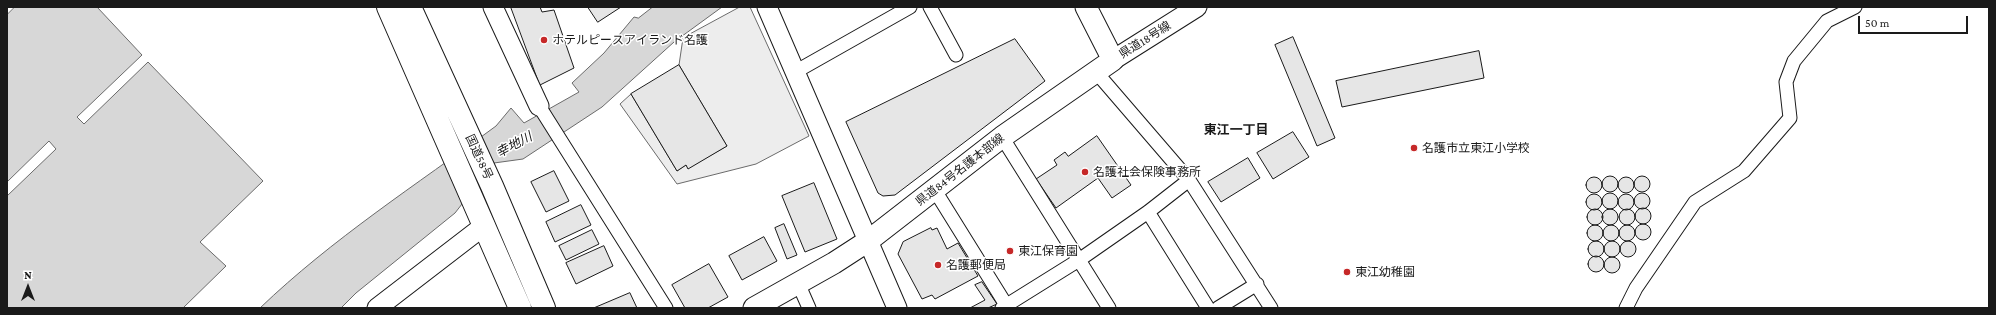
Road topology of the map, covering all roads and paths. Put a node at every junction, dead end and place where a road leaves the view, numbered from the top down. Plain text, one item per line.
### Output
1 (388, 7) edge
2 (410, 7) edge
3 (493, 7) edge
4 (767, 7) edge
5 (910, 7) edge
6 (930, 7) edge
7 (1086, 7) edge
8 (1197, 7) edge
9 (1855, 7) edge
10 (956, 55) dead end
11 (1113, 60) junction
12 (795, 72) junction
13 (1096, 72) junction
14 (539, 106) joint
15 (1002, 137) junction
16 (1189, 180) junction
17 (934, 189) junction
18 (1148, 212) junction
19 (485, 225) junction
20 (868, 241) junction
21 (1079, 260) junction
22 (798, 283) junction
23 (1257, 284) junction
24 (1006, 307) edge
25 (377, 308) edge
26 (520, 308) edge
27 (544, 308) edge
28 (666, 308) edge
29 (754, 308) edge
30 (809, 308) edge
31 (897, 308) edge
32 (1109, 308) edge
33 (1208, 308) edge
34 (1218, 308) edge
35 (1271, 308) edge
36 (1626, 308) edge

1 - 19 highway, 国道58号
2 - 27 highway, 国道58号
3 - 14 street
4 - 12 street
5 - 12 street
6 - 10 street
7 - 11 main road
8 - 11 street, 県道18号線
9 - 36 street
11 - 13 main road, 県道84号名護本部線
12 - 20 street
13 - 15 main road, 県道84号名護本部線
13 - 16 street
14 - 28 street
15 - 17 main road, 県道84号名護本部線
15 - 21 street
16 - 18 street
16 - 23 street
17 - 20 main road, 県道84号名護本部線
17 - 24 street
18 - 21 street
18 - 33 street
19 - 25 street
19 - 26 highway, 国道58号
20 - 22 main road, 県道84号名護本部線
20 - 31 street
21 - 24 street
21 - 32 street
22 - 29 main road, 県道84号名護本部線
22 - 30 street
23 - 34 street
23 - 35 street

